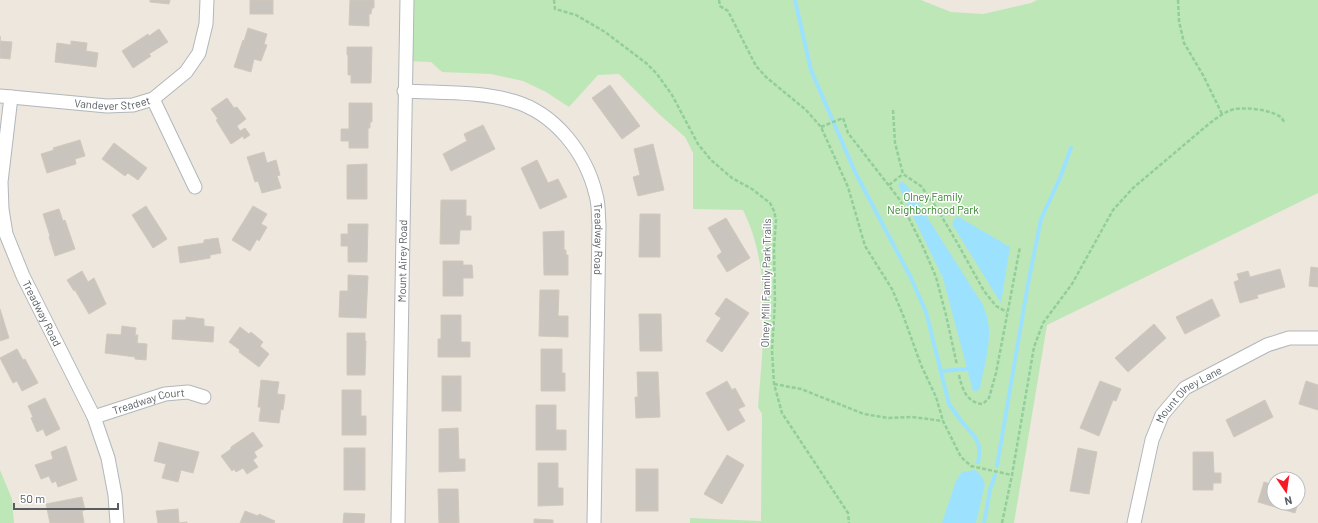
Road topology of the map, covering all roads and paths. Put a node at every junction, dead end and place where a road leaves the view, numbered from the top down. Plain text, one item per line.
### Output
1 (207, 0) edge
2 (406, 0) edge
3 (554, 0) edge
4 (719, 0) edge
5 (1178, 0) edge
6 (404, 91) junction
7 (6, 96) edge
8 (153, 99) junction
9 (893, 110) dead end
10 (1222, 114) junction
11 (1285, 123) dead end
12 (821, 127) junction
13 (903, 174) junction
14 (888, 185) junction
15 (195, 187) dead end
16 (1020, 247) dead end
17 (1007, 312) junction
18 (1318, 338) edge
19 (957, 365) dead end
20 (959, 375) dead end
21 (774, 384) junction
22 (204, 397) dead end
23 (94, 417) junction
24 (943, 421) junction
25 (1012, 475) junction
26 (117, 523) edge
27 (398, 523) edge
28 (594, 523) edge
29 (849, 523) edge
30 (1002, 523) edge
31 (1134, 523) edge

1 - 8 street, Vandever Street
2 - 6 street, Mount Airey Road
3 - 21 path, Olney Mill Family Park Trails
4 - 12 path
5 - 10 path
6 - 27 street, Mount Airey Road
6 - 28 street, Treadway Road
7 - 8 street, Vandever Street
7 - 23 street, Treadway Road
8 - 15 street
9 - 13 path
10 - 11 path
10 - 25 path
12 - 14 path
12 - 24 path
13 - 14 path
13 - 17 path
14 - 19 path
16 - 17 path
17 - 20 path
18 - 31 street, Mount Olney Lane
21 - 24 path
21 - 29 path, Olney Mill Family Park Trails
22 - 23 street, Treadway Court
23 - 26 street, Treadway Road
24 - 25 path
25 - 30 path

